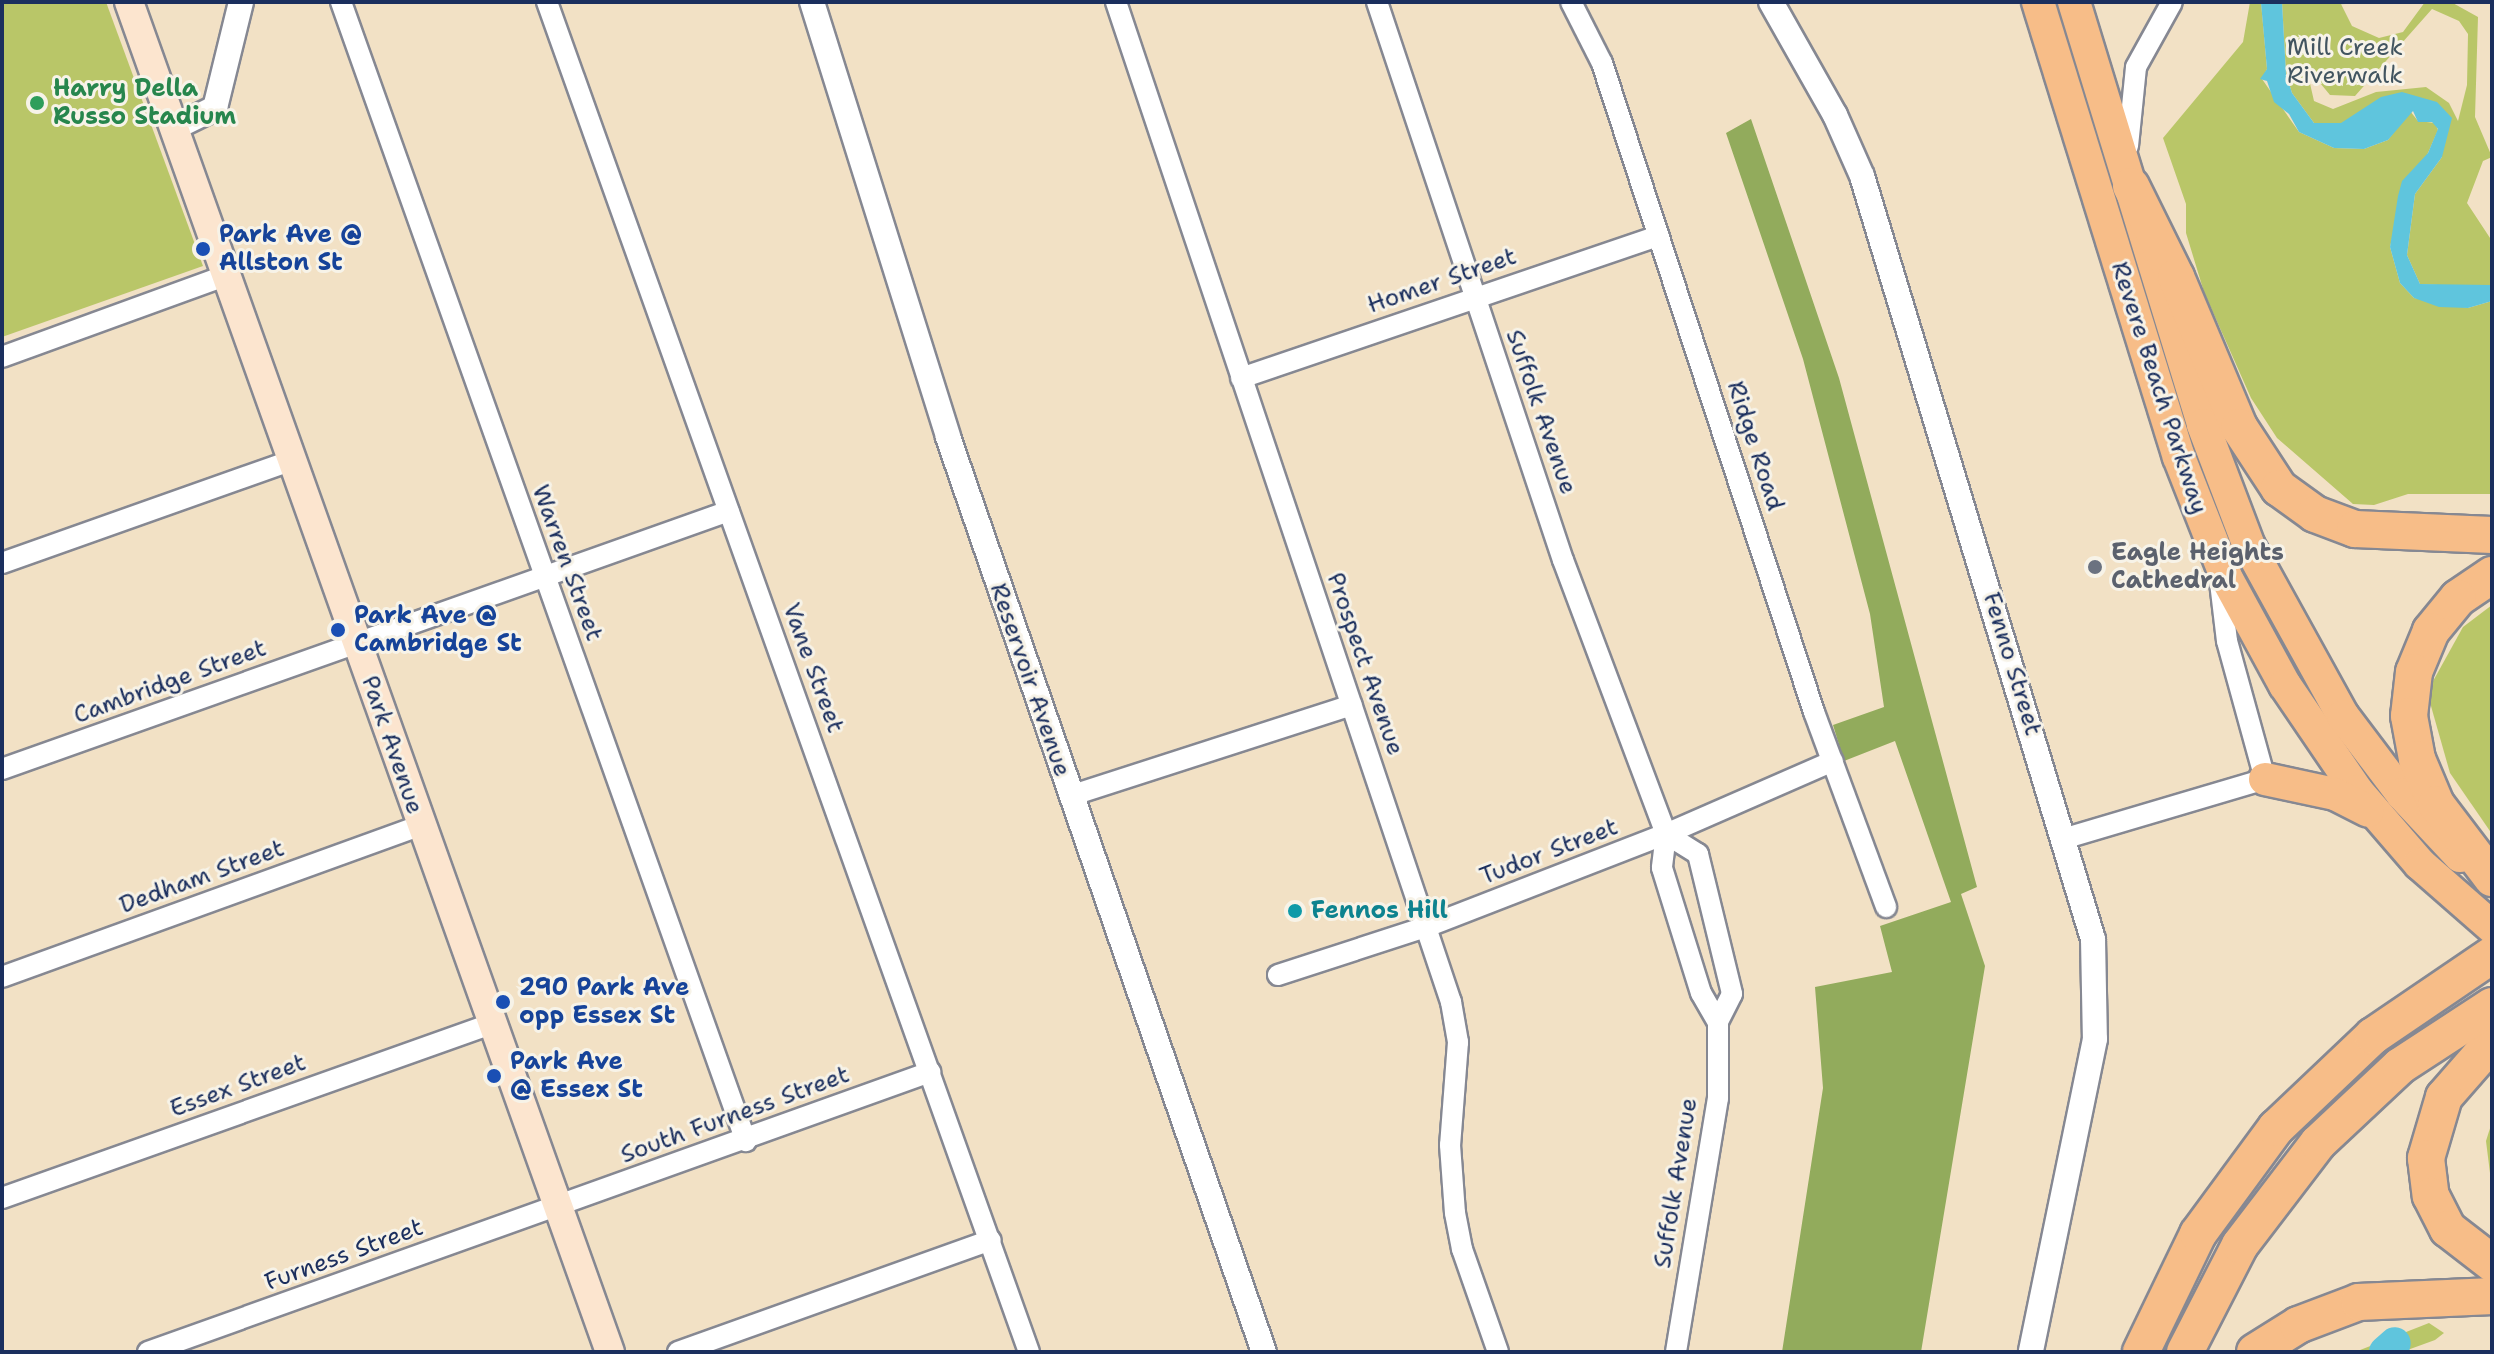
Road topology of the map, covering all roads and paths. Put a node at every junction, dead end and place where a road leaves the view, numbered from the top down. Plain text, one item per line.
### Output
1 (129, 2) edge
2 (241, 2) edge
3 (341, 2) edge
4 (547, 2) edge
5 (812, 2) edge
6 (1116, 2) edge
7 (1377, 2) edge
8 (1571, 2) edge
9 (1771, 2) edge
10 (2038, 2) edge
11 (2074, 2) edge
12 (2172, 2) edge
13 (174, 128) junction
14 (2131, 186) junction
15 (1659, 236) junction
16 (225, 276) junction
17 (1475, 297) junction
18 (2, 357) edge
19 (1241, 378) junction
20 (290, 461) junction
21 (729, 511) junction
22 (2492, 535) edge
23 (2220, 562) junction
24 (2, 563) edge
25 (2492, 575) edge
26 (544, 576) junction
27 (356, 643) junction
28 (1352, 705) junction
29 (1833, 761) junction
30 (2, 769) edge
31 (2265, 779) junction
32 (1070, 796) junction
33 (2377, 817) junction
34 (420, 826) junction
35 (1666, 834) junction
36 (2066, 838) junction
37 (2492, 878) edge
38 (2492, 885) edge
39 (1886, 907) dead end
40 (1426, 927) junction
41 (2490, 947) edge
42 (1278, 975) dead end
43 (2, 977) edge
44 (2492, 1006) edge
45 (1718, 1022) junction
46 (491, 1024) junction
47 (2492, 1042) edge
48 (930, 1072) junction
49 (746, 1141) junction
50 (2, 1198) edge
51 (558, 1206) junction
52 (991, 1240) junction
53 (2492, 1263) edge
54 (2492, 1296) edge
55 (148, 1352) edge
56 (610, 1352) edge
57 (678, 1352) edge
58 (1029, 1352) edge
59 (1264, 1352) edge
60 (1498, 1352) edge
61 (1676, 1352) edge
62 (2031, 1352) edge
63 (2141, 1352) edge
64 (2185, 1352) edge
65 (2255, 1352) edge

1 - 13 main road, Park Avenue
2 - 13 street
3 - 26 street, Warren Street
4 - 21 street, Vane Street
5 - 32 street, Reservoir Avenue
6 - 19 street, Prospect Avenue
7 - 17 street, Suffolk Avenue
8 - 15 street, Ridge Road
9 - 36 street, Fenno Street
10 - 23 highway, Revere Beach Parkway
11 - 14 highway, Revere Beach Parkway
12 - 14 street
13 - 16 main road, Park Avenue
14 - 22 highway
14 - 38 highway, Revere Beach Parkway
15 - 17 street, Homer Street
15 - 29 street, Ridge Road
16 - 18 street
16 - 20 main road, Park Avenue
17 - 19 street, Homer Street
17 - 35 street, Suffolk Avenue
19 - 28 street, Prospect Avenue
20 - 24 street
20 - 27 main road, Park Avenue
21 - 26 street, Cambridge Street
21 - 48 street, Vane Street
23 - 31 street
23 - 33 highway, Revere Beach Parkway
25 - 37 highway
26 - 27 street, Cambridge Street
26 - 49 street, Warren Street
27 - 30 street, Cambridge Street
27 - 34 main road, Park Avenue
28 - 32 street
28 - 40 street, Prospect Avenue
29 - 35 street, Tudor Street
29 - 39 street, Ridge Road
31 - 33 highway
31 - 36 street
32 - 59 street, Reservoir Avenue
33 - 41 highway, Revere Beach Parkway
34 - 43 street, Dedham Street
34 - 46 main road, Park Avenue
35 - 40 street, Tudor Street
35 - 45 street, Suffolk Avenue
35 - 45 street, Suffolk Avenue
36 - 62 street, Fenno Street
40 - 42 street, Tudor Street
40 - 60 street, Prospect Avenue
41 - 63 highway
44 - 64 highway
45 - 61 street, Suffolk Avenue
46 - 50 street, Essex Street
46 - 51 main road, Park Avenue
47 - 53 highway
48 - 49 street, South Furness Street
48 - 52 street, Vane Street
49 - 51 street, South Furness Street
51 - 55 street, Furness Street
51 - 56 main road, Park Avenue
52 - 57 street
52 - 58 street, Vane Street
54 - 65 highway

